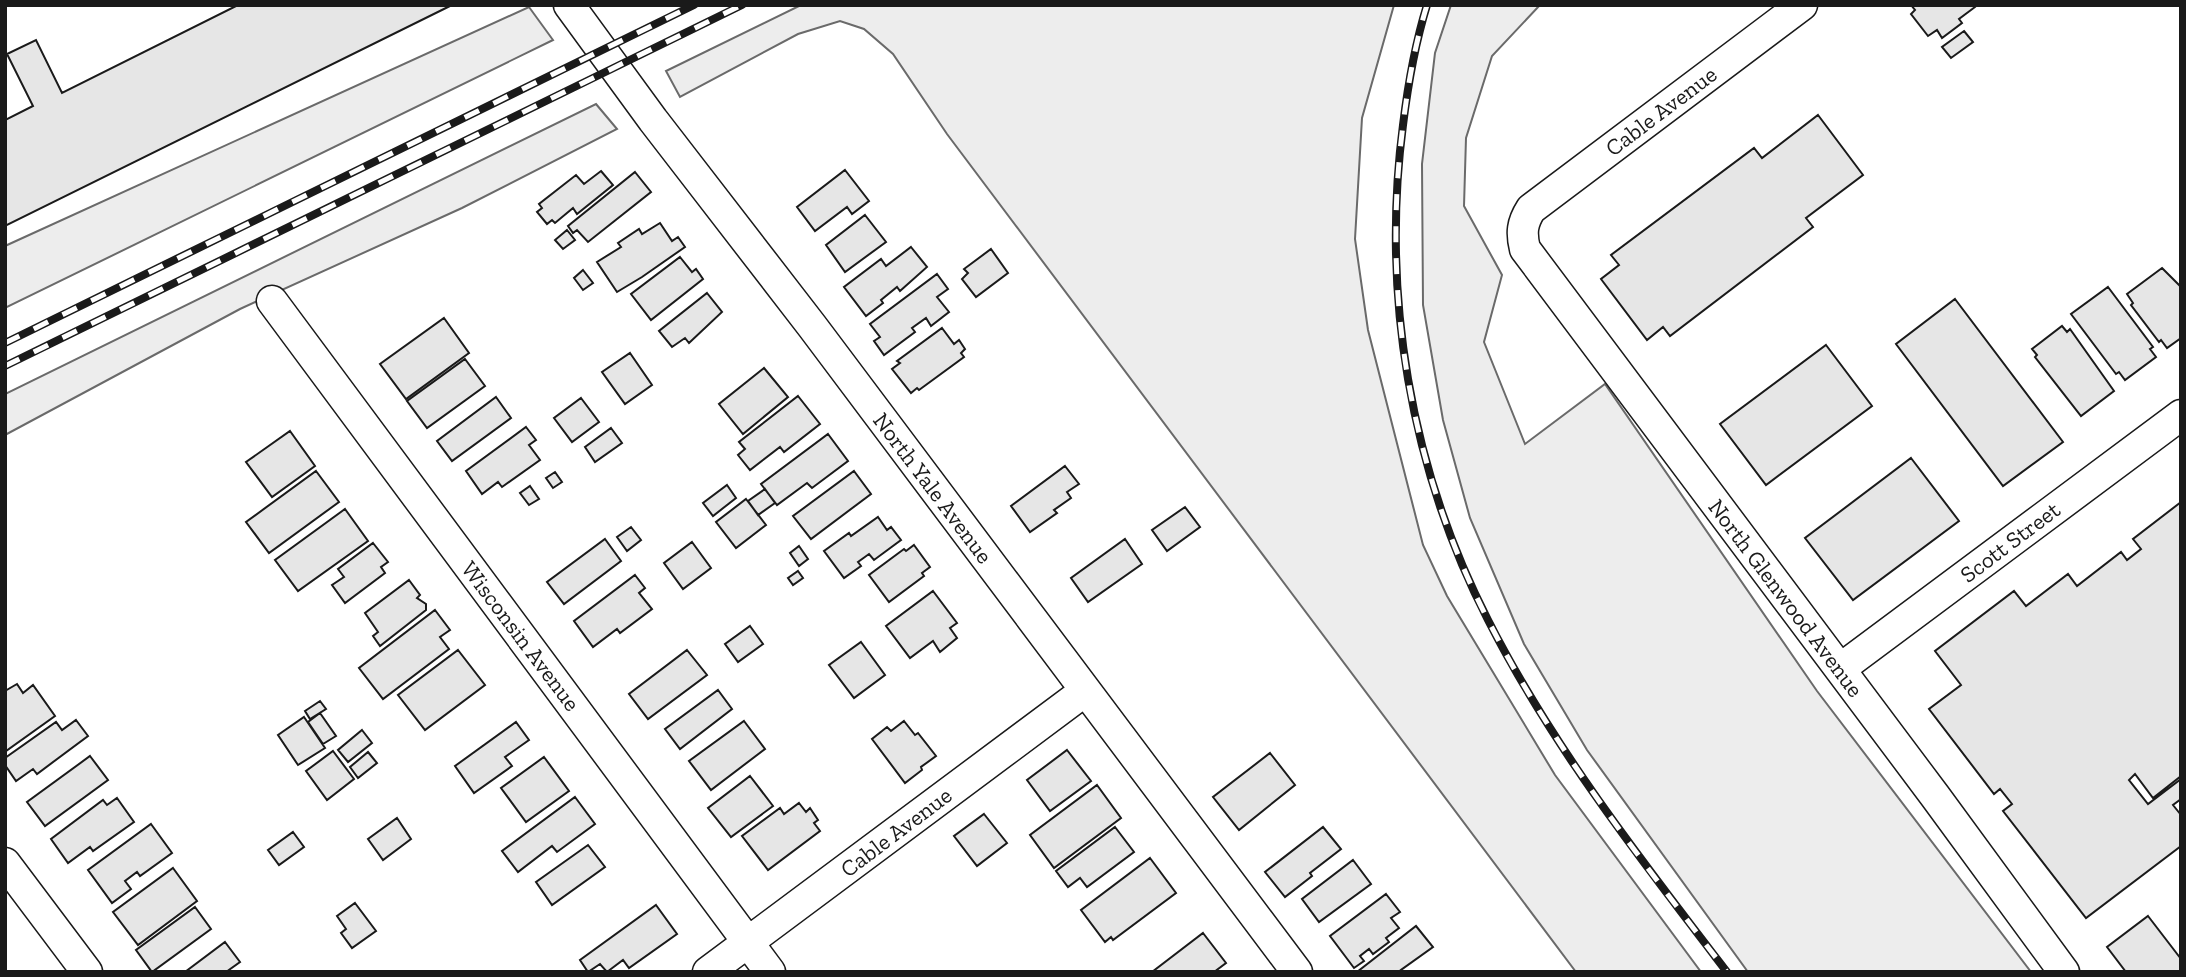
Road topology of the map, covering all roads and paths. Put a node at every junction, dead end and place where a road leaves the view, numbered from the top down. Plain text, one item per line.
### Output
1 (569, 5) edge
2 (1802, 5) edge
3 (1524, 220) joint
4 (272, 301) dead end
5 (2181, 415) edge
6 (1840, 669) junction
7 (1084, 691) junction
8 (5, 863) edge
9 (748, 943) junction
10 (87, 972) edge
11 (708, 972) edge
12 (770, 972) edge
13 (1297, 972) edge
14 (2064, 972) edge

1 - 7 street, North Yale Avenue
2 - 3 street, Cable Avenue
3 - 6 street, North Glenwood Avenue
4 - 9 street, Wisconsin Avenue
5 - 6 street, Scott Street
6 - 14 street, North Glenwood Avenue
7 - 9 street, Cable Avenue
7 - 13 street, North Yale Avenue
8 - 10 street
9 - 11 street, Cable Avenue
9 - 12 street, Wisconsin Avenue

